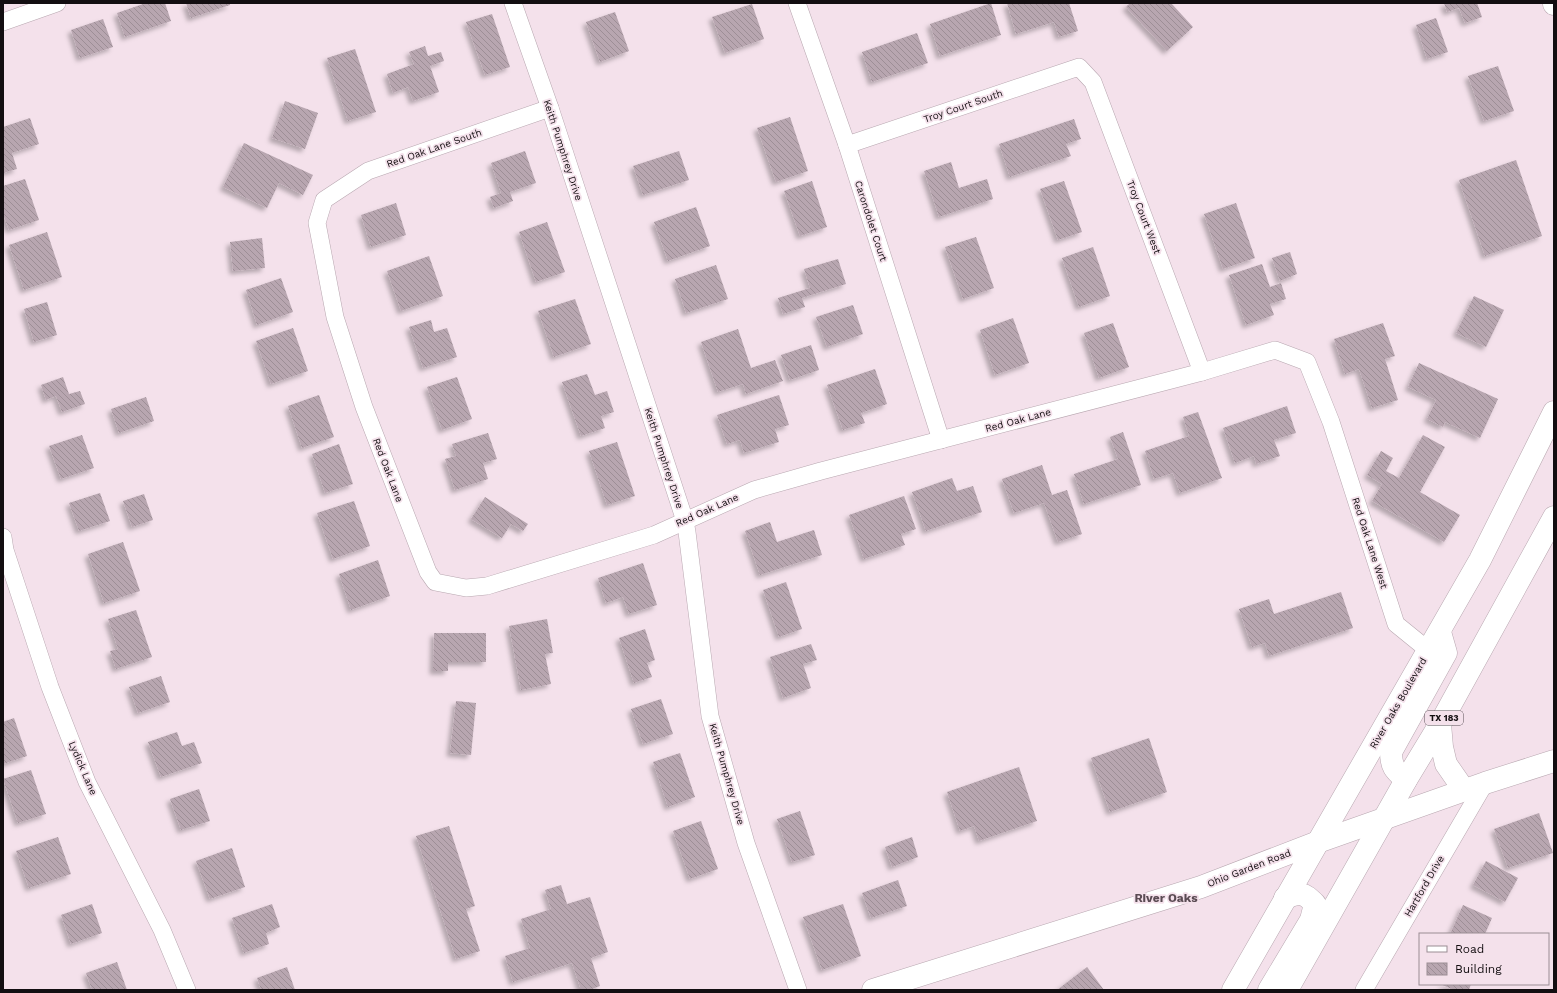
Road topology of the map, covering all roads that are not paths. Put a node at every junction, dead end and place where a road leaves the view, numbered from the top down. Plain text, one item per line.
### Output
1 (57, 3) edge
2 (513, 3) edge
3 (797, 3) edge
4 (3, 22) edge
5 (1078, 67) joint
6 (550, 108) junction
7 (847, 146) junction
8 (324, 200) joint
9 (1202, 372) junction
10 (1554, 412) edge
11 (1331, 422) joint
12 (941, 440) junction
13 (1554, 517) edge
14 (685, 521) junction
15 (3, 537) edge
16 (1440, 632) junction
17 (1428, 650) junction
18 (1440, 724) junction
19 (1554, 761) edge
20 (1406, 780) junction
21 (1485, 783) junction
22 (1464, 790) junction
23 (1385, 819) junction
24 (1318, 842) junction
25 (1285, 898) junction
26 (186, 990) edge
27 (798, 990) edge
28 (873, 990) edge
29 (1233, 990) edge
30 (1268, 990) edge
31 (1287, 990) edge
32 (1364, 990) edge

1 - 4 street
2 - 6 street, Keith Pumphrey Drive
3 - 7 street, Carondolet Court
5 - 7 street, Troy Court South
5 - 9 street, Troy Court West
6 - 8 street, Red Oak Lane South
6 - 14 street, Keith Pumphrey Drive
7 - 12 street, Carondolet Court
8 - 14 street, Red Oak Lane
9 - 11 street, Red Oak Lane
9 - 12 street, Red Oak Lane
10 - 16 main road, River Oaks Boulevard
11 - 17 street, Red Oak Lane West
12 - 14 street, Red Oak Lane
13 - 18 main road, TX 183
14 - 27 street, Keith Pumphrey Drive
15 - 26 street, Lydick Lane
16 - 17 main road, River Oaks Boulevard
16 - 20 main road
17 - 24 main road, River Oaks Boulevard
18 - 20 main road, TX 183
18 - 22 main road
19 - 21 main road, Ohio Garden Road
20 - 23 main road, TX 183
21 - 22 main road, Ohio Garden Road
21 - 32 street, Hartford Drive
22 - 23 main road, Ohio Garden Road
23 - 24 main road, Ohio Garden Road
23 - 31 main road, TX 183
24 - 25 main road, River Oaks Boulevard
24 - 28 main road, Ohio Garden Road
25 - 29 main road, River Oaks Boulevard
25 - 30 main road

